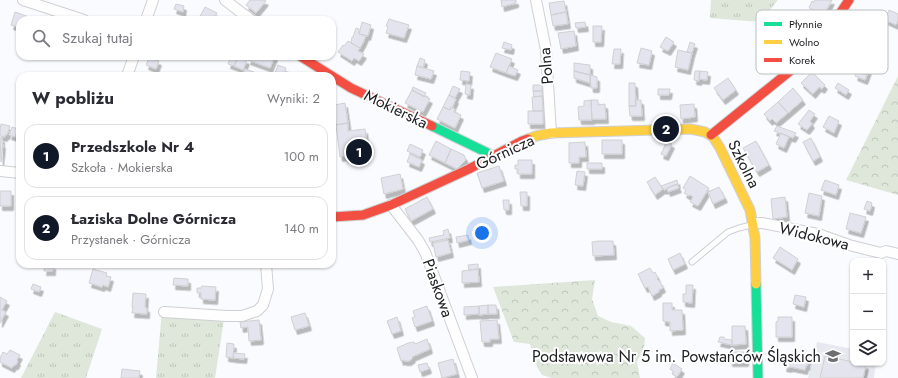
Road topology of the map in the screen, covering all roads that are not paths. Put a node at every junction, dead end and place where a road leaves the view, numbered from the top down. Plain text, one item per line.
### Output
1 (23, 0) edge
2 (153, 0) edge
3 (226, 0) edge
4 (536, 0) edge
5 (849, 0) edge
6 (842, 10) edge
7 (72, 16) edge
8 (147, 16) edge
9 (246, 16) edge
10 (133, 60) edge
11 (306, 60) edge
12 (128, 72) edge
13 (326, 72) edge
14 (787, 74) edge
15 (336, 79) edge
16 (551, 133) junction
17 (711, 135) junction
18 (494, 156) junction
19 (0, 171) edge
20 (16, 173) edge
21 (391, 205) junction
22 (336, 217) edge
23 (753, 224) junction
24 (898, 254) edge
25 (692, 262) dead end
26 (266, 268) edge
27 (164, 312) dead end
28 (472, 378) edge
29 (758, 378) edge

1 - 7 street
2 - 8 street
3 - 9 street
4 - 16 street, Polna
5 - 6 street, Szkolna
10 - 12 street
11 - 13 street, Mokierska
14 - 17 street, Szkolna
15 - 18 street, Mokierska
16 - 17 street, Górnicza
16 - 18 street, Górnicza
17 - 23 street, Szkolna
18 - 21 street, Górnicza
19 - 20 street
21 - 22 street, Górnicza
21 - 28 street, Piaskowa
23 - 24 street, Widokowa
23 - 25 lane
23 - 29 street, Szkolna
26 - 27 street

